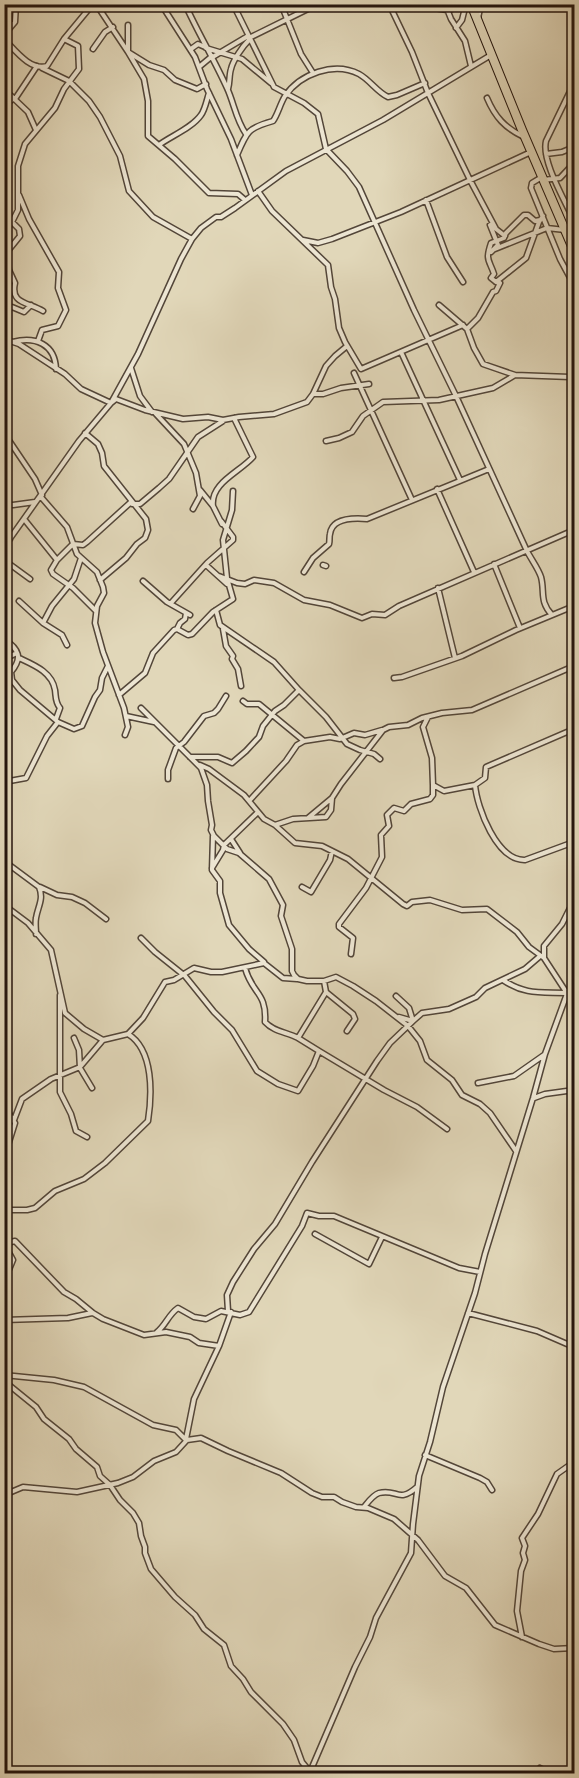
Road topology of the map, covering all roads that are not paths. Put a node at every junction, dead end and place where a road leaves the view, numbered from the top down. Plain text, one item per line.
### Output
1 (16, 4) edge
2 (95, 4) edge
3 (161, 4) edge
4 (185, 4) edge
5 (233, 4) edge
6 (281, 4) edge
7 (318, 4) edge
8 (389, 4) edge
9 (408, 4) edge
10 (445, 4) edge
11 (465, 4) edge
12 (471, 4) edge
13 (481, 4) edge
14 (459, 6) edge
15 (450, 10) junction
16 (287, 19) junction
17 (478, 21) junction
18 (128, 25) dead end
19 (113, 27) junction
20 (456, 28) junction
21 (4, 37) edge
22 (249, 38) junction
23 (64, 39) junction
24 (187, 43) junction
25 (197, 44) junction
26 (206, 48) junction
27 (93, 49) dead end
28 (191, 49) junction
29 (467, 51) junction
30 (128, 52) junction
31 (219, 53) junction
32 (492, 55) junction
33 (211, 58) junction
34 (238, 58) junction
35 (465, 58) dead end
36 (37, 66) junction
37 (199, 66) junction
38 (471, 66) junction
39 (42, 68) junction
40 (313, 73) junction
41 (76, 74) junction
42 (69, 81) junction
43 (272, 83) junction
44 (425, 83) junction
45 (574, 83) edge
46 (206, 84) junction
47 (4, 87) edge
48 (76, 87) junction
49 (227, 89) junction
50 (209, 93) junction
51 (428, 93) junction
52 (286, 94) junction
53 (487, 98) dead end
54 (15, 99) junction
55 (4, 105) edge
56 (36, 130) junction
57 (246, 134) junction
58 (525, 137) junction
59 (159, 145) junction
60 (574, 147) edge
61 (326, 149) junction
62 (531, 153) junction
63 (546, 154) junction
64 (237, 155) junction
65 (574, 164) edge
66 (543, 179) junction
67 (470, 180) junction
68 (556, 180) junction
69 (258, 191) junction
70 (19, 195) junction
71 (252, 195) junction
72 (574, 199) edge
73 (245, 200) junction
74 (426, 200) junction
75 (567, 204) junction
76 (543, 216) junction
77 (540, 220) junction
78 (574, 221) edge
79 (12, 222) junction
80 (375, 222) junction
81 (490, 225) dead end
82 (547, 228) junction
83 (566, 230) junction
84 (4, 231) edge
85 (536, 232) junction
86 (505, 236) junction
87 (192, 239) junction
88 (303, 240) junction
89 (496, 240) junction
90 (574, 250) edge
91 (5, 253) edge
92 (464, 282) dead end
93 (496, 282) junction
94 (574, 285) edge
95 (31, 305) junction
96 (438, 305) dead end
97 (4, 309) edge
98 (43, 311) dead end
99 (465, 327) junction
100 (4, 339) edge
101 (430, 340) junction
102 (38, 341) junction
103 (13, 342) junction
104 (347, 346) junction
105 (401, 352) junction
106 (131, 367) junction
107 (56, 369) junction
108 (354, 373) dead end
109 (515, 375) junction
110 (574, 379) edge
111 (369, 384) dead end
112 (360, 385) junction
113 (313, 394) junction
114 (456, 396) junction
115 (424, 401) junction
116 (111, 403) junction
117 (371, 410) junction
118 (154, 413) junction
119 (234, 418) junction
120 (224, 420) junction
121 (4, 433) edge
122 (85, 433) junction
123 (326, 441) dead end
124 (186, 452) junction
125 (489, 469) junction
126 (460, 480) junction
127 (199, 489) junction
128 (437, 489) junction
129 (233, 490) dead end
130 (41, 496) junction
131 (412, 500) junction
132 (35, 502) junction
133 (132, 503) junction
134 (4, 504) edge
135 (213, 506) junction
136 (193, 509) dead end
137 (24, 519) junction
138 (225, 528) junction
139 (574, 531) edge
140 (4, 533) edge
141 (10, 539) junction
142 (73, 544) junction
143 (4, 547) edge
144 (223, 549) junction
145 (526, 550) junction
146 (81, 558) junction
147 (4, 560) edge
148 (57, 560) junction
149 (494, 564) junction
150 (206, 565) junction
151 (304, 572) dead end
152 (474, 573) junction
153 (219, 576) junction
154 (227, 578) junction
155 (30, 579) dead end
156 (100, 580) junction
157 (143, 581) dead end
158 (69, 585) junction
159 (230, 587) junction
160 (438, 588) junction
161 (19, 601) dead end
162 (171, 603) junction
163 (574, 606) edge
164 (96, 610) junction
165 (216, 610) junction
166 (552, 615) junction
167 (43, 623) junction
168 (223, 628) junction
169 (520, 628) junction
170 (177, 629) junction
171 (4, 639) edge
172 (67, 645) dead end
173 (17, 653) junction
174 (19, 658) junction
175 (455, 658) junction
176 (4, 659) edge
177 (108, 666) junction
178 (574, 666) edge
179 (393, 678) dead end
180 (241, 686) dead end
181 (298, 690) junction
182 (119, 696) junction
183 (226, 696) dead end
184 (243, 701) dead end
185 (141, 708) dead end
186 (273, 715) junction
187 (126, 716) junction
188 (429, 717) junction
189 (57, 721) junction
190 (157, 722) junction
191 (415, 722) junction
192 (423, 727) junction
193 (572, 729) edge
194 (383, 730) junction
195 (125, 735) dead end
196 (342, 738) junction
197 (304, 741) junction
198 (574, 742) edge
199 (178, 746) junction
200 (368, 752) junction
201 (190, 757) junction
202 (380, 759) dead end
203 (198, 765) junction
204 (168, 779) dead end
205 (4, 782) edge
206 (434, 785) junction
207 (475, 785) junction
208 (332, 798) junction
209 (250, 800) junction
210 (258, 812) junction
211 (307, 818) junction
212 (274, 825) junction
213 (213, 836) junction
214 (231, 838) junction
215 (574, 842) edge
216 (224, 845) junction
217 (332, 851) junction
218 (241, 855) junction
219 (4, 861) edge
220 (212, 868) junction
221 (371, 878) junction
222 (39, 887) junction
223 (302, 887) dead end
224 (574, 900) edge
225 (4, 905) edge
226 (106, 919) dead end
227 (36, 934) junction
228 (141, 938) dead end
229 (351, 954) dead end
230 (542, 957) junction
231 (264, 963) junction
232 (245, 968) junction
233 (184, 975) junction
234 (298, 979) junction
235 (502, 979) junction
236 (324, 981) junction
237 (60, 992) junction
238 (326, 992) junction
239 (567, 992) junction
240 (396, 996) dead end
241 (574, 1004) edge
242 (397, 1017) junction
243 (412, 1022) junction
244 (408, 1026) junction
245 (347, 1031) dead end
246 (128, 1034) junction
247 (74, 1038) dead end
248 (298, 1038) junction
249 (103, 1040) junction
250 (319, 1051) junction
251 (545, 1054) junction
252 (80, 1067) junction
253 (61, 1074) junction
254 (366, 1079) junction
255 (478, 1083) dead end
256 (92, 1088) dead end
257 (574, 1090) edge
258 (533, 1098) junction
259 (4, 1106) edge
260 (14, 1120) junction
261 (447, 1129) dead end
262 (87, 1137) dead end
263 (516, 1151) junction
264 (4, 1158) edge
265 (4, 1210) edge
266 (4, 1231) edge
267 (315, 1234) dead end
268 (382, 1237) junction
269 (7, 1243) junction
270 (480, 1272) junction
271 (229, 1312) junction
272 (93, 1313) junction
273 (468, 1313) junction
274 (4, 1320) edge
275 (10, 1320) junction
276 (157, 1332) junction
277 (219, 1347) junction
278 (574, 1347) edge
279 (4, 1375) edge
280 (4, 1381) edge
281 (186, 1440) junction
282 (425, 1455) junction
283 (574, 1462) edge
284 (110, 1485) junction
285 (417, 1487) junction
286 (492, 1490) dead end
287 (4, 1495) edge
288 (364, 1507) junction
289 (412, 1535) junction
290 (522, 1637) junction
291 (574, 1646) edge
292 (540, 1768) dead end
293 (311, 1773) edge
294 (551, 1773) edge

1 - 21 street
2 - 19 street
2 - 23 street
3 - 24 street
4 - 26 street
5 - 22 street
6 - 16 street
7 - 16 street
8 - 44 street
9 - 15 street
10 - 15 street
11 - 14 street
11 - 20 street
12 - 17 highway
13 - 17 street
14 - 15 street
15 - 20 street
16 - 22 street
16 - 40 street
17 - 32 highway
18 - 30 street
19 - 27 street
19 - 30 street
20 - 29 street
21 - 36 street
22 - 31 street
22 - 34 street
22 - 43 street
23 - 39 street
23 - 41 street
24 - 25 street
24 - 28 street
25 - 26 street
25 - 28 street
26 - 31 street
26 - 33 street
28 - 37 street
29 - 35 street
29 - 38 street
30 - 46 street
30 - 59 street
31 - 33 street
31 - 34 street
32 - 38 street
32 - 58 highway
33 - 37 street
33 - 49 street
34 - 43 street
34 - 49 street
36 - 39 street
36 - 54 street
37 - 46 street
38 - 51 street
39 - 42 street
40 - 44 street
40 - 52 street
41 - 42 street
41 - 48 street
42 - 48 street
42 - 56 street
43 - 52 street
44 - 51 street
45 - 63 street
46 - 50 street
47 - 54 street
48 - 87 street
49 - 57 street
50 - 59 street
50 - 64 street
51 - 61 street
51 - 67 street
52 - 57 street
52 - 61 street
53 - 58 street
54 - 55 street
54 - 56 street
56 - 70 street
57 - 64 street
58 - 62 highway
59 - 73 street
60 - 63 street
61 - 69 street
61 - 80 street
62 - 66 highway
62 - 67 street
63 - 68 street
64 - 71 street
65 - 68 street
66 - 68 street
66 - 76 street
66 - 83 highway
67 - 74 street
67 - 86 street
68 - 75 street
69 - 71 street
69 - 88 street
70 - 79 street
70 - 102 street
71 - 73 street
72 - 75 street
73 - 87 street
74 - 80 street
74 - 92 street
75 - 78 street
76 - 77 street
76 - 82 street
77 - 85 street
77 - 86 street
79 - 84 street
79 - 91 street
80 - 88 street
80 - 101 street
81 - 89 street
82 - 83 street
82 - 85 street
82 - 94 street
83 - 90 highway
85 - 89 street
85 - 93 street
86 - 89 street
87 - 106 street
88 - 104 street
89 - 93 street
91 - 95 street
93 - 99 street
95 - 97 street
95 - 98 street
96 - 99 street
99 - 101 street
99 - 109 street
100 - 103 street
101 - 105 street
101 - 114 street
102 - 103 street
102 - 107 street
103 - 107 street
104 - 105 street
104 - 113 street
105 - 115 street
106 - 116 street
106 - 118 street
107 - 116 street
108 - 112 street
109 - 110 street
109 - 114 street
111 - 112 street
112 - 113 street
112 - 117 street
113 - 119 street
114 - 115 street
114 - 125 street
115 - 117 street
115 - 126 street
116 - 118 street
116 - 122 street
117 - 123 street
117 - 131 street
118 - 120 street
118 - 124 street
119 - 120 street
119 - 135 street
120 - 124 street
121 - 130 street
122 - 130 street
122 - 133 street
124 - 127 street
124 - 133 street
125 - 126 street
125 - 145 street
126 - 128 street
127 - 135 street
127 - 136 street
128 - 131 street
128 - 152 street
129 - 138 street
130 - 132 street
130 - 142 street
131 - 151 street
132 - 134 street
132 - 137 street
133 - 142 street
133 - 156 street
135 - 138 street
137 - 141 street
137 - 148 street
138 - 144 street
138 - 144 street
139 - 145 street
140 - 141 street
141 - 143 street
142 - 146 street
142 - 148 street
144 - 150 street
144 - 154 street
145 - 149 street
145 - 166 street
146 - 156 street
146 - 158 street
147 - 155 street
148 - 158 street
149 - 152 street
149 - 169 street
150 - 153 street
150 - 162 street
152 - 160 street
153 - 154 street
153 - 159 street
154 - 159 street
154 - 160 street
156 - 164 street
157 - 162 street
158 - 164 street
158 - 167 street
159 - 165 street
160 - 175 street
161 - 167 street
162 - 170 street
163 - 166 street
164 - 177 street
165 - 168 street
165 - 170 street
166 - 169 street
167 - 172 street
168 - 180 street
168 - 181 street
169 - 175 street
170 - 182 street
171 - 173 street
173 - 174 street
173 - 176 street
174 - 189 street
174 - 189 street
175 - 179 street
177 - 182 street
177 - 189 street
178 - 188 street
181 - 186 street
181 - 196 street
182 - 187 street
183 - 199 street
184 - 186 street
185 - 190 street
186 - 197 street
186 - 201 street
187 - 190 street
187 - 195 street
188 - 191 street
188 - 192 street
189 - 205 street
190 - 199 street
191 - 192 street
191 - 194 street
192 - 206 street
193 - 198 street
193 - 207 street
194 - 196 street
194 - 200 street
196 - 197 street
196 - 200 street
197 - 209 street
199 - 201 street
199 - 204 street
200 - 202 street
200 - 208 street
201 - 203 street
203 - 209 street
203 - 213 street
206 - 207 street
206 - 221 street
207 - 215 street
208 - 211 street
208 - 211 street
209 - 210 street
210 - 212 street
210 - 214 street
211 - 212 street
212 - 217 street
213 - 216 street
213 - 220 street
214 - 216 street
214 - 218 street
216 - 218 street
216 - 220 street
217 - 221 street
217 - 223 street
218 - 234 street
219 - 222 street
220 - 231 street
221 - 229 street
221 - 230 street
222 - 226 street
222 - 227 street
224 - 230 street
225 - 227 street
227 - 237 street
228 - 233 street
230 - 235 street
230 - 239 street
231 - 232 street
231 - 234 street
232 - 233 street
232 - 248 street
233 - 246 street
233 - 250 street
234 - 236 street
235 - 239 street
235 - 243 street
236 - 238 street
236 - 242 street
237 - 249 street
237 - 253 street
238 - 245 street
238 - 248 street
239 - 241 street
239 - 251 street
240 - 243 street
242 - 243 street
242 - 244 street
243 - 244 street
244 - 254 street
244 - 263 street
246 - 249 street
246 - 265 street
247 - 252 street
248 - 250 street
249 - 252 street
250 - 254 street
251 - 255 street
251 - 258 street
252 - 253 street
252 - 256 street
253 - 260 street
253 - 262 street
254 - 261 street
254 - 271 street
257 - 258 street
258 - 263 street
259 - 260 street
260 - 264 street
263 - 270 street
266 - 269 street
267 - 268 street
268 - 270 street
268 - 271 street
269 - 272 street
269 - 275 street
270 - 273 street
271 - 276 street
271 - 277 street
272 - 275 street
272 - 276 street
273 - 278 street
273 - 282 street
274 - 275 street
276 - 277 street
277 - 281 street
279 - 281 street
280 - 284 street
281 - 284 street
281 - 288 street
282 - 285 street
282 - 286 street
283 - 290 street
284 - 287 street
284 - 293 street
285 - 288 street
285 - 289 street
288 - 289 street
289 - 290 street
289 - 293 street
290 - 291 street
292 - 294 street

